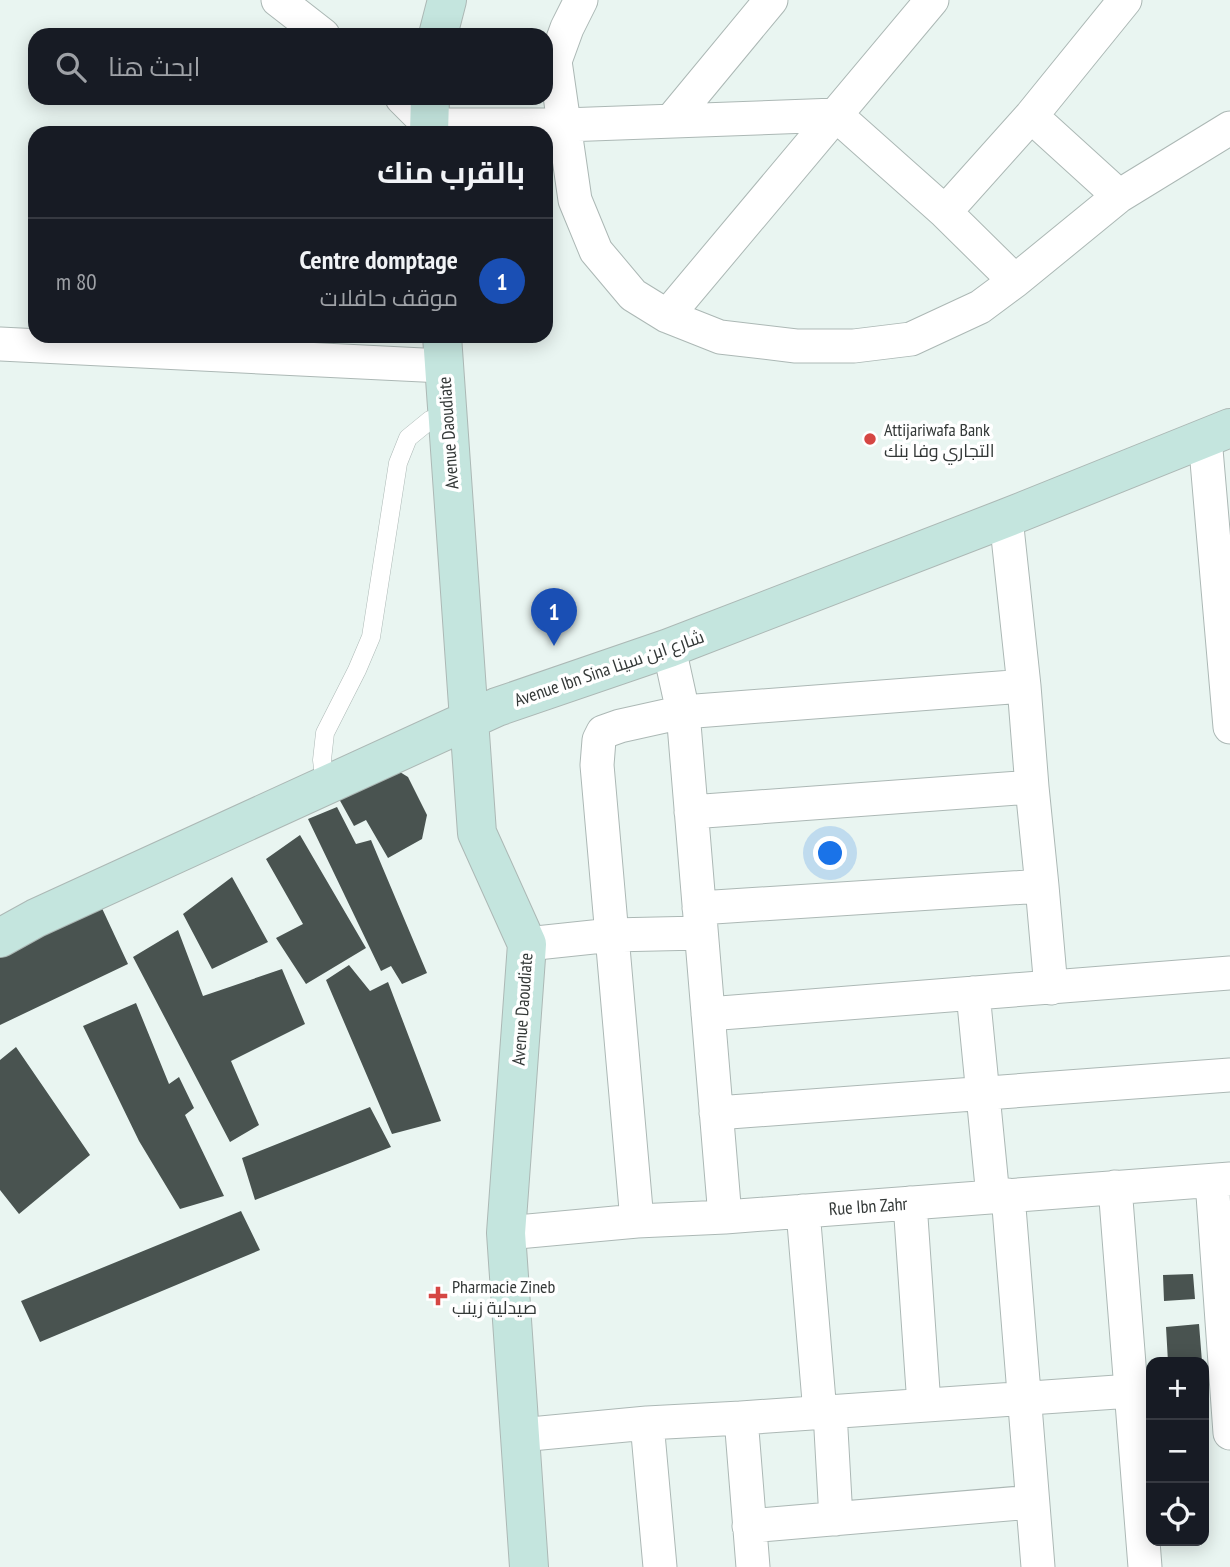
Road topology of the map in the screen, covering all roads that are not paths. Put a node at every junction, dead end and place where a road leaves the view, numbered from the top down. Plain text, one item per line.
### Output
1 (278, 0) edge
2 (447, 0) edge
3 (581, 0) edge
4 (771, 0) edge
5 (932, 0) edge
6 (1125, 0) edge
7 (314, 28) edge
8 (440, 28) edge
9 (411, 105) edge
10 (836, 115) junction
11 (1031, 116) junction
12 (430, 119) edge
13 (671, 121) junction
14 (564, 125) junction
15 (1230, 128) edge
16 (1119, 196) junction
17 (945, 212) junction
18 (1016, 281) junction
19 (667, 316) junction
20 (0, 344) edge
21 (442, 351) edge
22 (447, 413) junction
23 (1217, 433) edge
24 (1006, 518) junction
25 (668, 648) junction
26 (1228, 675) edge
27 (1024, 686) junction
28 (682, 712) junction
29 (468, 720) junction
30 (1230, 727) edge
31 (325, 785) junction
32 (1032, 787) junction
33 (691, 812) junction
34 (1042, 886) junction
35 (700, 920) junction
36 (612, 935) junction
37 (0, 938) edge
38 (527, 944) junction
39 (1230, 973) edge
40 (1051, 988) junction
41 (973, 993) junction
42 (708, 1014) junction
43 (1230, 1075) edge
44 (984, 1094) junction
45 (716, 1113) junction
46 (1221, 1180) edge
47 (1115, 1187) junction
48 (1001, 1196) junction
49 (910, 1203) junction
50 (803, 1210) junction
51 (724, 1217) junction
52 (637, 1220) junction
53 (506, 1233) junction
54 (1225, 1286) edge
55 (1220, 1379) edge
56 (1141, 1390) edge
57 (1023, 1398) junction
58 (924, 1405) junction
59 (825, 1412) junction
60 (741, 1418) junction
61 (647, 1423) junction
62 (1230, 1433) edge
63 (520, 1435) junction
64 (1032, 1502) junction
65 (836, 1519) junction
66 (750, 1526) junction
67 (529, 1567) edge
68 (660, 1567) edge
69 (753, 1567) edge
70 (1038, 1567) edge
71 (1145, 1567) edge

1 - 7 street
2 - 8 street
3 - 14 street
4 - 13 street
5 - 10 street
6 - 11 street
9 - 12 street
10 - 13 street
10 - 17 street
10 - 19 street
11 - 16 street
11 - 17 street
12 - 14 street
13 - 14 street
14 - 19 street
15 - 16 street
16 - 18 street
17 - 18 street
18 - 19 street
20 - 21 street
21 - 22 street, Avenue Daoudiate
22 - 29 street, Avenue Daoudiate
22 - 31 lane
23 - 24 street, Avenue Ibn Sina شارع ابن سينا
23 - 26 street
24 - 25 street, Avenue Ibn Sina شارع ابن سينا
24 - 27 street
25 - 28 street
25 - 29 street, Avenue Ibn Sina شارع ابن سينا
26 - 30 street
27 - 28 street
27 - 32 street
28 - 33 street
28 - 36 street
29 - 31 street, Avenue Ibn Sina شارع ابن سينا
29 - 38 street, Avenue Daoudiate
31 - 37 street, Avenue Ibn Sina شارع ابن سينا
32 - 33 street
32 - 34 street
33 - 35 street
34 - 35 street
34 - 40 street
35 - 36 street
35 - 42 street
36 - 38 street
36 - 52 street
38 - 53 street, Avenue Daoudiate
39 - 40 street
40 - 41 street
41 - 42 street
41 - 44 street
42 - 45 street
43 - 44 street
44 - 45 street
44 - 48 street
45 - 51 street
46 - 47 street, Rue Ibn Zahr
46 - 54 street
47 - 48 street, Rue Ibn Zahr
47 - 56 street
48 - 49 street, Rue Ibn Zahr
48 - 57 street
49 - 50 street, Rue Ibn Zahr
49 - 58 street
50 - 51 street, Rue Ibn Zahr
50 - 59 street
51 - 52 street, Rue Ibn Zahr
52 - 53 street, Rue Ibn Zahr
53 - 63 street, Avenue Daoudiate
54 - 55 street
55 - 62 street
56 - 57 street
56 - 71 street
57 - 58 street
57 - 64 street
58 - 59 street
59 - 60 street
59 - 65 street
60 - 61 street
60 - 66 street
61 - 63 street
61 - 68 street
63 - 67 street, Avenue Daoudiate
64 - 65 street
64 - 70 street
65 - 66 street
66 - 69 street

